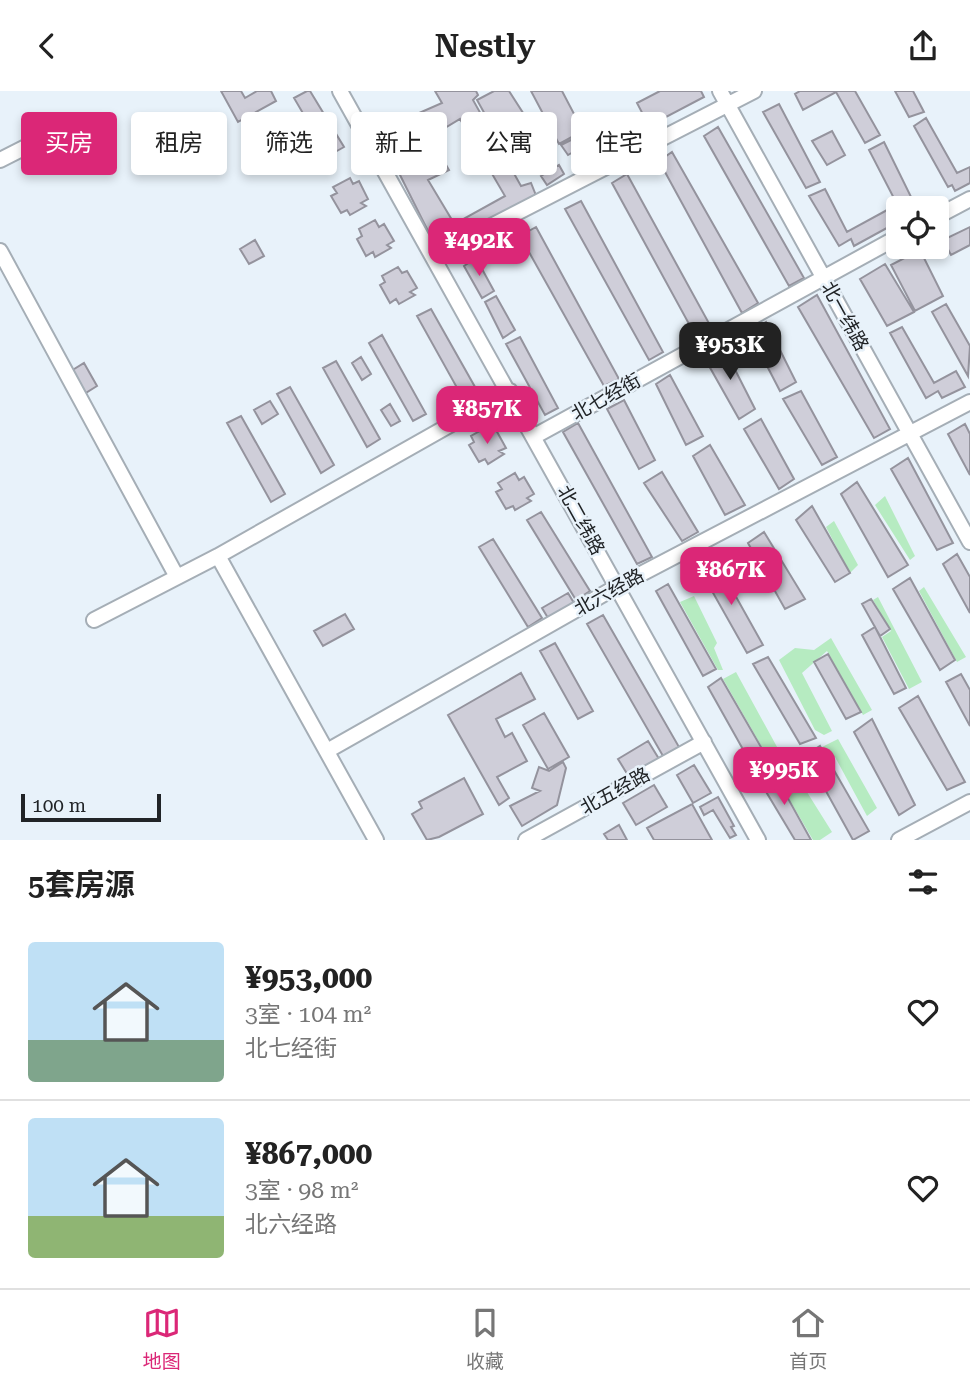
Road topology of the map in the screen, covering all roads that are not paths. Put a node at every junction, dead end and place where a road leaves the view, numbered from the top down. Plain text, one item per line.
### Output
1 (340, 91) edge
2 (720, 91) edge
3 (754, 91) edge
4 (728, 105) junction
5 (21, 149) edge
6 (0, 160) edge
7 (970, 199) edge
8 (949, 210) edge
9 (886, 243) edge
10 (0, 251) edge
11 (433, 256) junction
12 (823, 276) junction
13 (510, 391) junction
14 (970, 402) edge
15 (910, 433) junction
16 (535, 436) junction
17 (970, 542) edge
18 (218, 556) junction
19 (177, 577) junction
20 (618, 586) junction
21 (94, 621) dead end
22 (704, 742) junction
23 (327, 751) junction
24 (970, 802) edge
25 (376, 840) edge
26 (526, 840) edge
27 (758, 840) edge
28 (899, 840) edge

1 - 11 street, 北二纬路
2 - 4 street, 北一纬路
3 - 4 street
4 - 11 street
4 - 12 street, 北一纬路
5 - 6 street
7 - 8 street
9 - 12 street, 北七经街
10 - 19 street
11 - 13 street, 北二纬路
12 - 15 street, 北一纬路
12 - 16 street, 北七经街
13 - 16 street, 北二纬路
13 - 18 street
14 - 15 street, 北六经路
15 - 17 street, 北一纬路
15 - 20 street, 北六经路
16 - 20 street, 北二纬路
18 - 19 street
18 - 23 street
19 - 21 street
20 - 22 street, 北二纬路
20 - 23 street, 北六经路
22 - 26 street, 北五经路
22 - 27 street, 北二纬路
23 - 25 street
24 - 28 street

